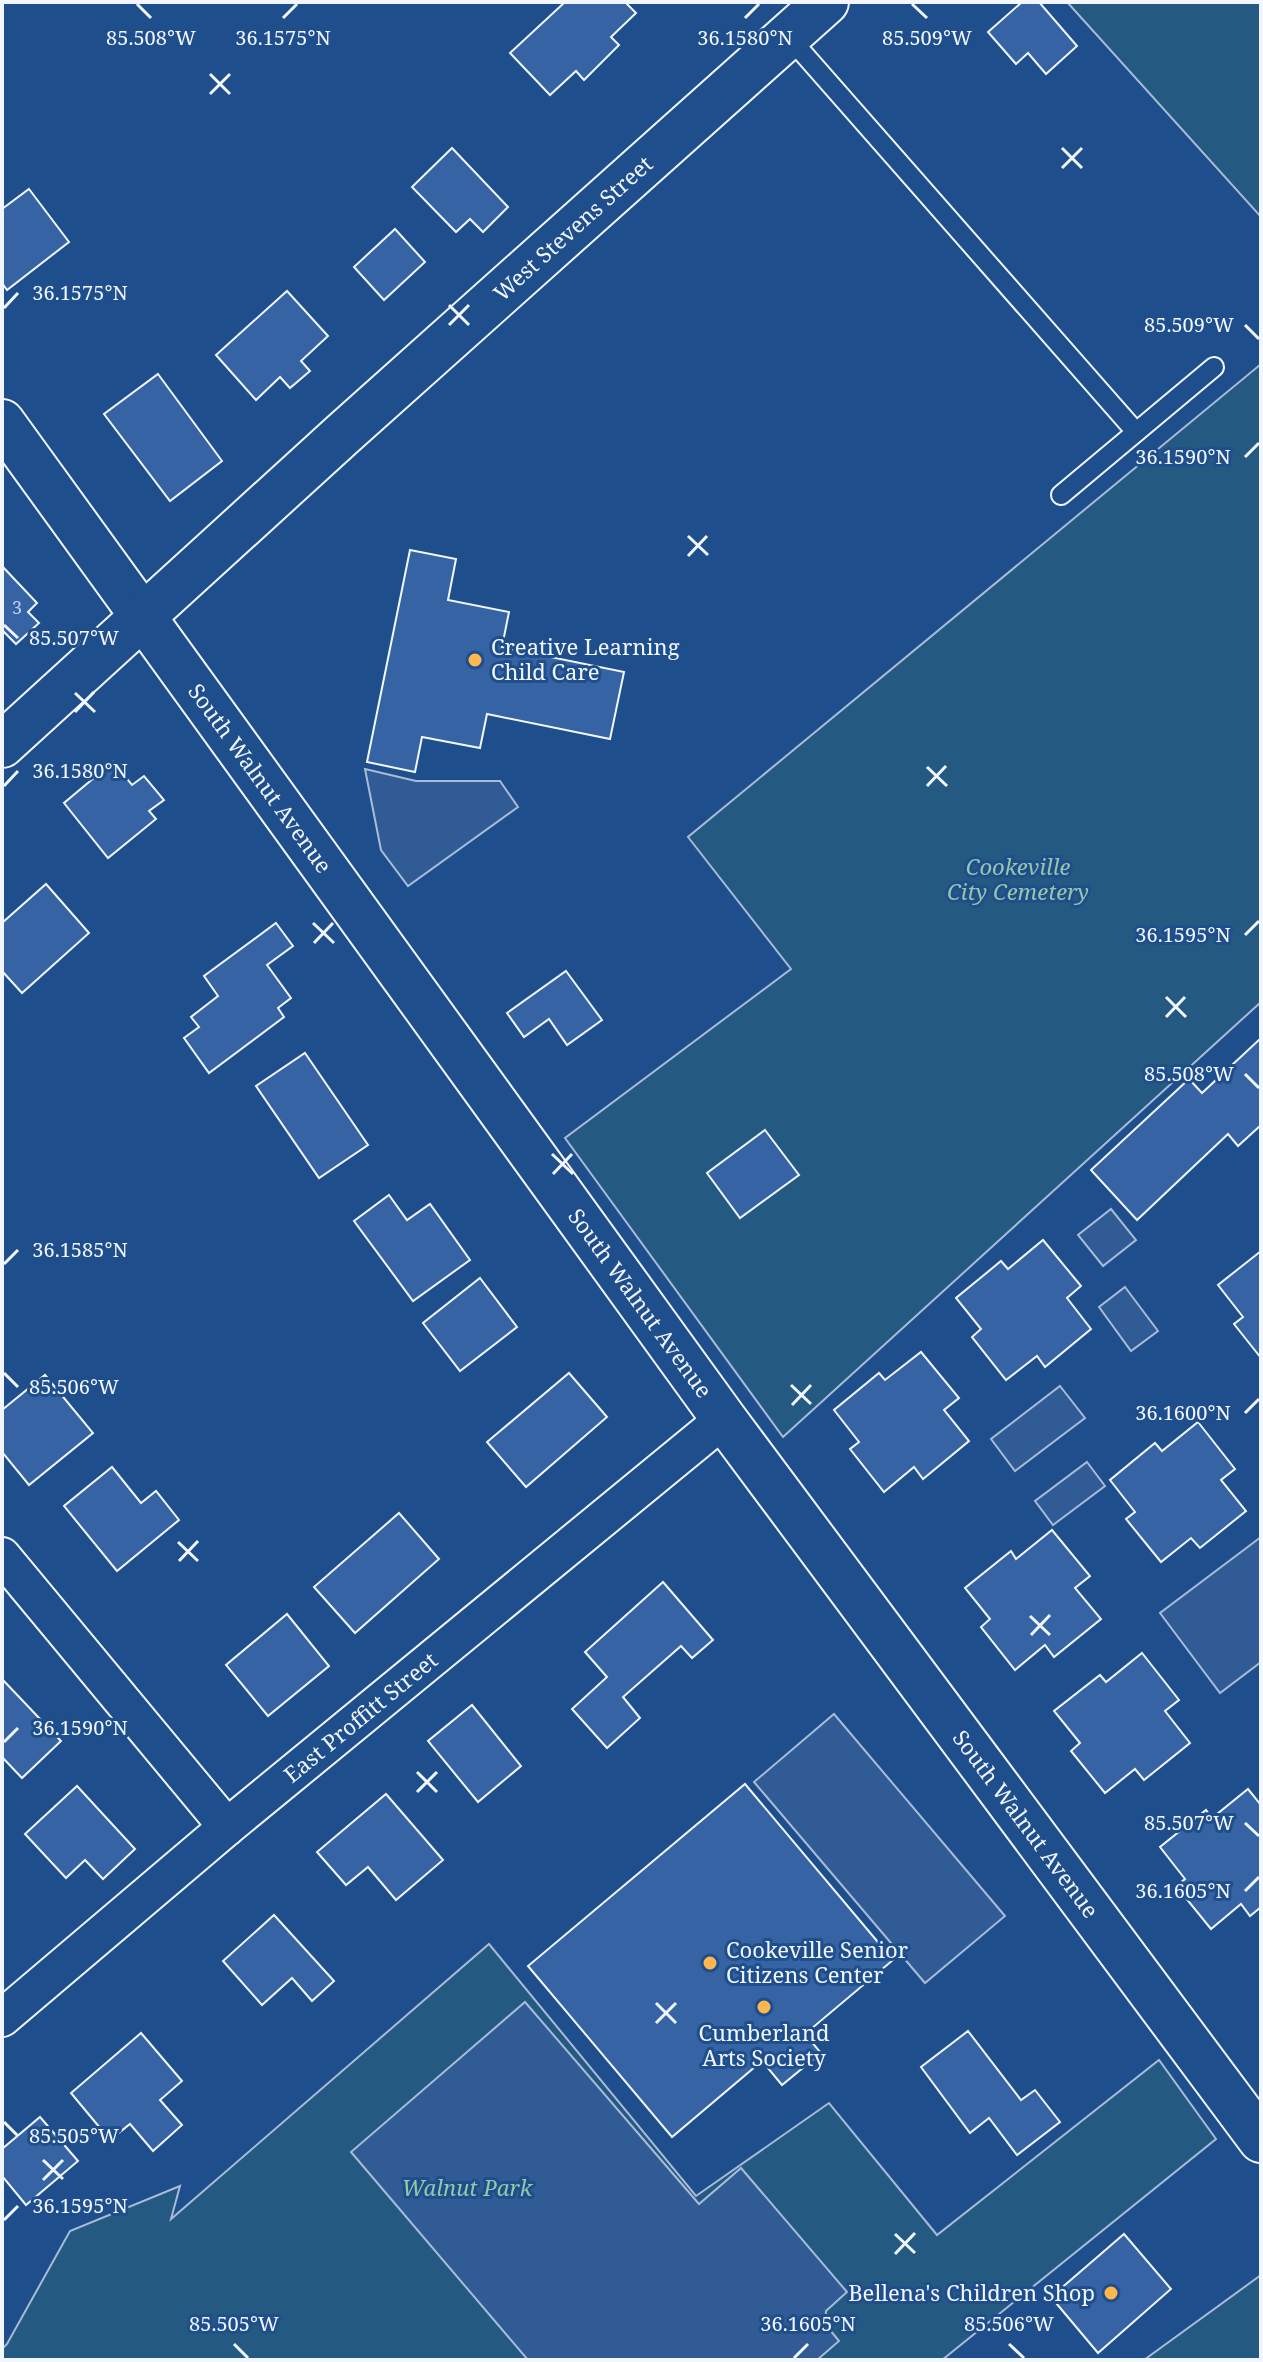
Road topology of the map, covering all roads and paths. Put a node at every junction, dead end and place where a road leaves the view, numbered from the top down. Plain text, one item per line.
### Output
1 (826, 2) edge
2 (788, 36) junction
3 (1214, 367) dead end
4 (2, 422) edge
5 (1136, 432) junction
6 (1061, 495) dead end
7 (143, 616) junction
8 (2, 745) edge
9 (724, 1419) junction
10 (2, 1556) edge
11 (227, 1827) junction
12 (2, 2018) edge
13 (1261, 2140) edge

1 - 2 street, West Stevens Street
2 - 5 lane
2 - 7 street, West Stevens Street
3 - 5 lane
4 - 7 street, South Walnut Avenue
5 - 6 lane
7 - 8 street, West Stevens Street
7 - 9 street, South Walnut Avenue
9 - 11 street, East Proffitt Street
9 - 13 street, South Walnut Avenue
10 - 11 street
11 - 12 street, East Proffitt Street

